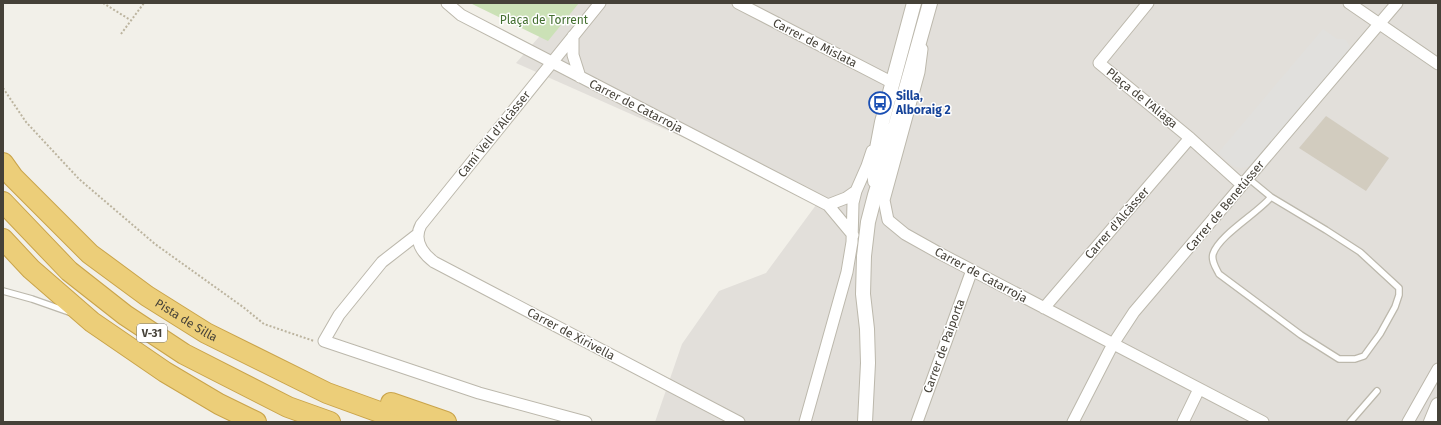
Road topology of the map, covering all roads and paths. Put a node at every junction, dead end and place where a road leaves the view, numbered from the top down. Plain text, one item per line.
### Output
1 (103, 3) edge
2 (144, 3) edge
3 (447, 3) edge
4 (600, 3) edge
5 (738, 3) edge
6 (914, 3) edge
7 (1148, 3) edge
8 (1349, 3) edge
9 (1397, 3) edge
10 (928, 10) edge
11 (132, 21) junction
12 (1380, 24) junction
13 (121, 34) dead end
14 (573, 36) junction
15 (552, 62) junction
16 (1438, 64) edge
17 (580, 77) junction
18 (893, 82) junction
19 (3, 88) edge
20 (887, 104) junction
21 (1190, 138) junction
22 (3, 163) edge
23 (1245, 182) junction
24 (856, 191) junction
25 (874, 195) junction
26 (1271, 197) junction
27 (3, 202) edge
28 (828, 205) junction
29 (418, 234) junction
30 (853, 235) junction
31 (3, 239) edge
32 (972, 270) junction
33 (3, 291) edge
34 (1044, 308) junction
35 (92, 322) junction
36 (324, 341) junction
37 (1113, 344) junction
38 (1438, 369) edge
39 (298, 379) junction
40 (1200, 389) junction
41 (1377, 391) dead end
42 (1438, 405) edge
43 (256, 422) edge
44 (330, 422) edge
45 (407, 422) edge
46 (446, 422) edge
47 (586, 422) edge
48 (739, 422) edge
49 (805, 422) edge
50 (865, 422) edge
51 (917, 422) edge
52 (1072, 422) edge
53 (1183, 422) edge
54 (1262, 422) edge
55 (1350, 422) edge
56 (1408, 422) edge
57 (1431, 422) edge

1 - 11 path
2 - 11 path
3 - 15 street, Carrer de Catarroja
4 - 14 street, Camí Vell d'Alcàsser
5 - 18 street, Carrer de Mislata
6 - 18 street
7 - 21 street, Plaça de l'Aliaga
8 - 12 street
9 - 12 street, Carrer de Benetússer
10 - 25 street
10 - 32 street, Carrer de Catarroja
11 - 13 path
12 - 16 street
12 - 23 street, Carrer de Benetússer
14 - 15 street, Camí Vell d'Alcàsser
14 - 17 street
15 - 17 street, Carrer de Catarroja
15 - 29 street, Camí Vell d'Alcàsser
17 - 28 street, Carrer de Catarroja
18 - 20 street
19 - 36 path
20 - 24 street
20 - 25 street
21 - 23 street, Plaça de l'Aliaga
21 - 34 street, Carrer d'Alcàsser
22 - 39 highway, Pista de Silla / V-31
23 - 26 lane
23 - 37 street, Carrer de Benetússer
24 - 28 street
24 - 30 street
25 - 50 street
26 - 26 lane
27 - 44 highway, V-31
28 - 30 street, Carrer de Catarroja
29 - 36 street
29 - 48 street, Carrer de Xirivella
30 - 49 street
31 - 35 highway
32 - 34 street, Carrer de Catarroja
32 - 51 street, Carrer de Paiporta
33 - 35 lane
34 - 37 street, Carrer de Catarroja
35 - 43 highway
36 - 47 street
37 - 40 street, Carrer de Catarroja
37 - 52 street, Carrer de Benetússer
38 - 56 street
39 - 45 highway, Pista de Silla / V-31
39 - 46 highway
40 - 53 street
40 - 54 street, Carrer de Catarroja
41 - 55 lane
42 - 57 street

